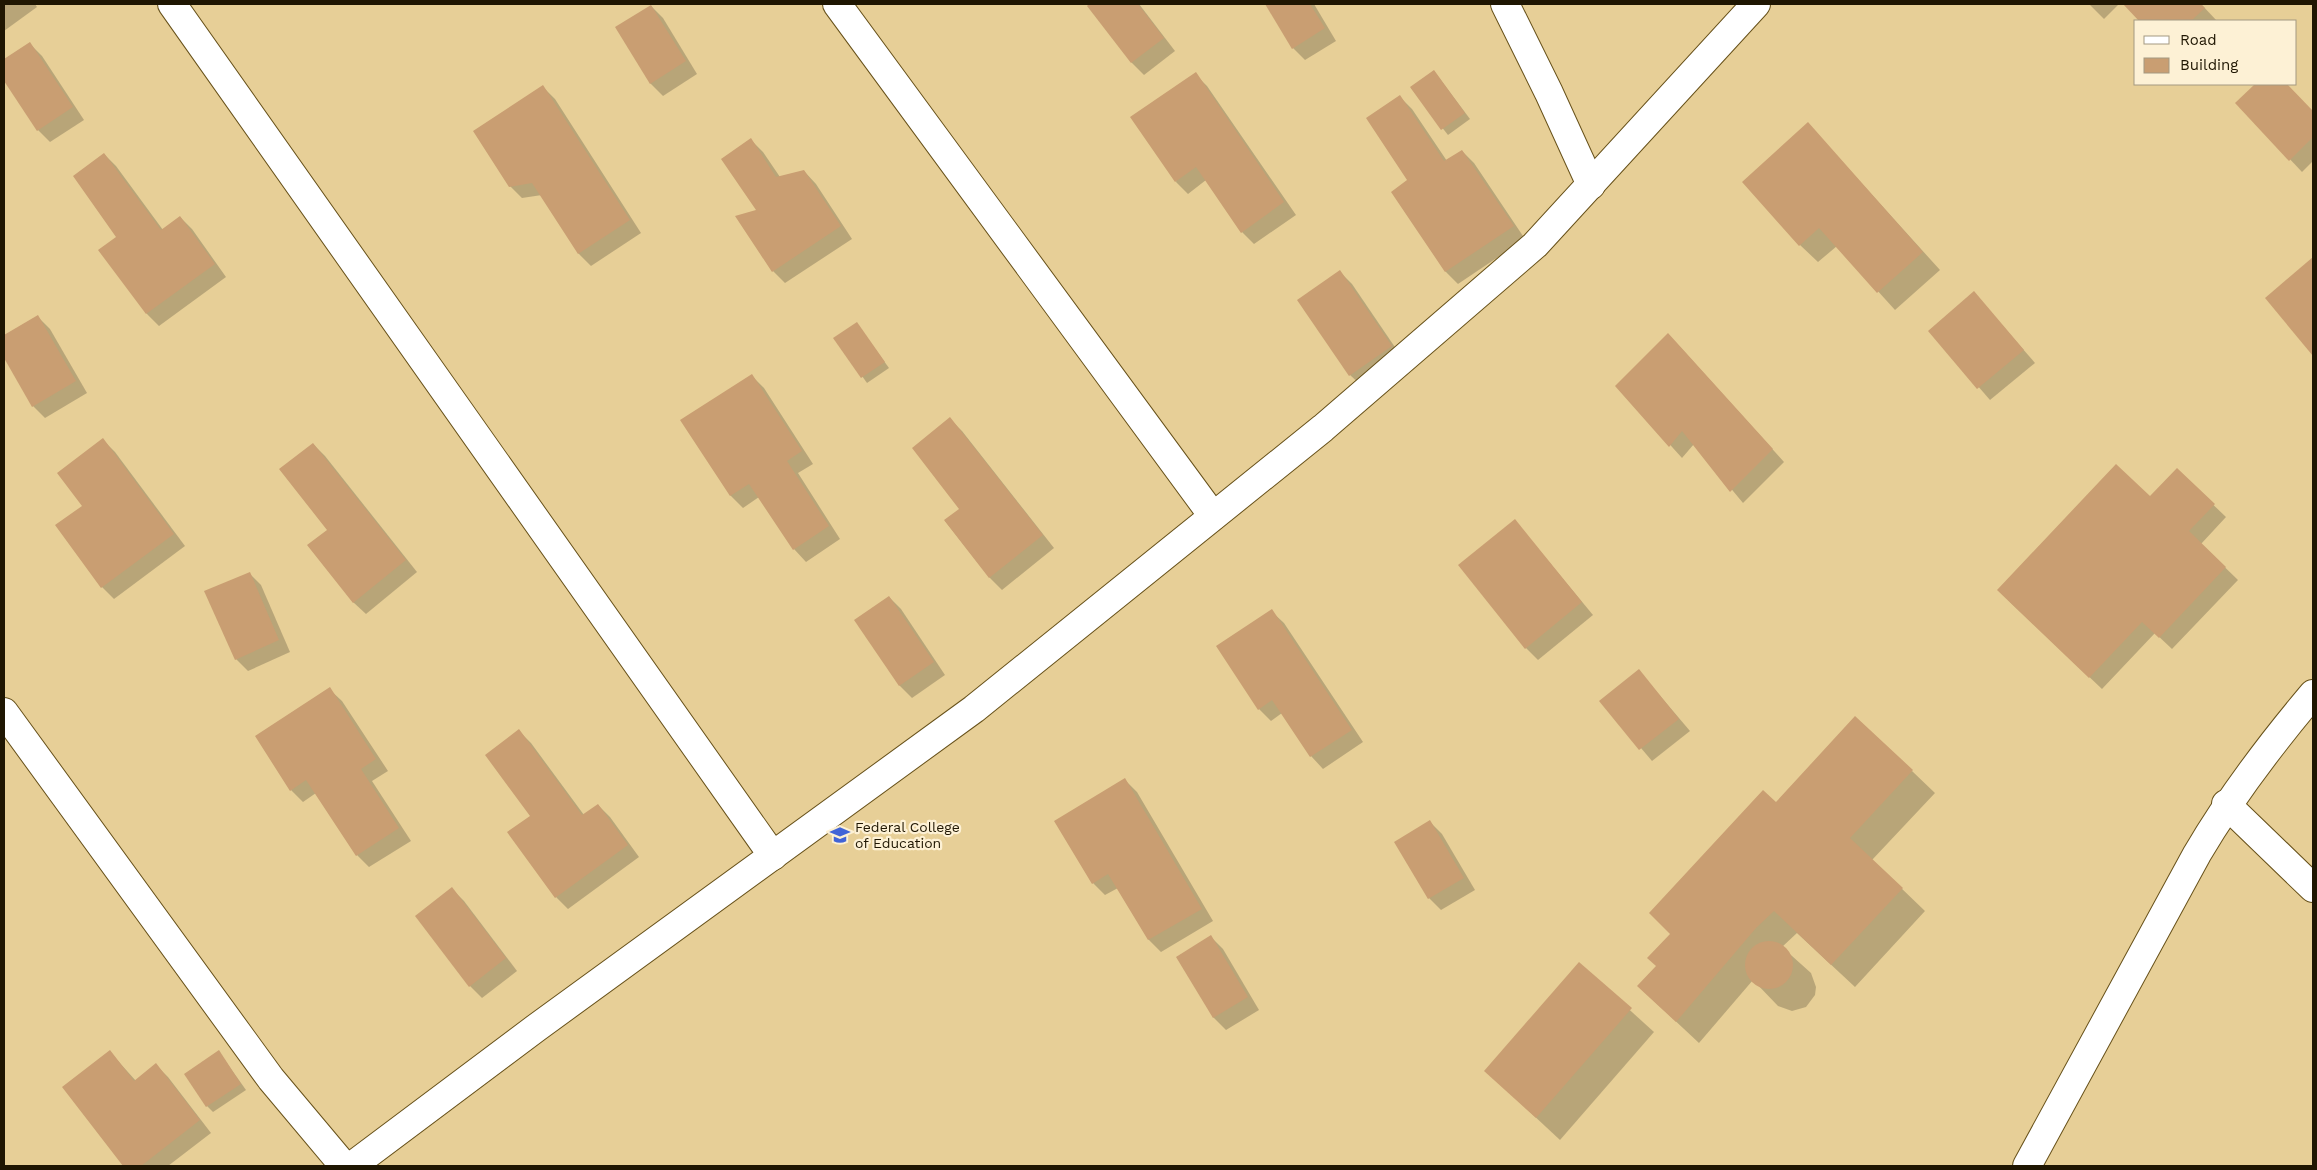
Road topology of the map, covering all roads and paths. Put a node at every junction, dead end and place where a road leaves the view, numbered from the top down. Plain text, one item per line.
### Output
1 (172, 4) edge
2 (838, 4) edge
3 (1505, 4) edge
4 (1756, 4) edge
5 (1591, 185) junction
6 (1213, 516) junction
7 (2313, 694) edge
8 (4, 712) edge
9 (2226, 804) junction
10 (772, 856) junction
11 (2313, 888) edge
12 (344, 1166) edge
13 (352, 1166) edge
14 (2026, 1166) edge

1 - 10 street
2 - 6 street
3 - 5 street
4 - 5 street
5 - 6 street
6 - 10 street
7 - 9 street
8 - 12 street
9 - 11 street
9 - 14 street
10 - 13 street

